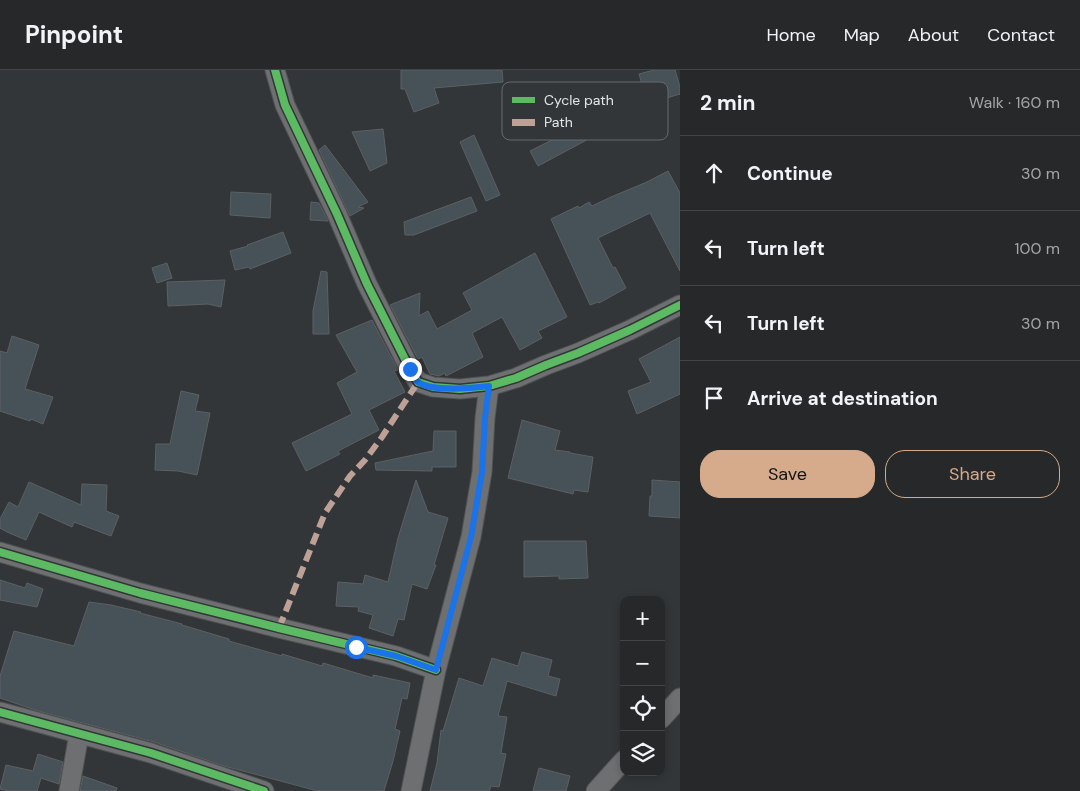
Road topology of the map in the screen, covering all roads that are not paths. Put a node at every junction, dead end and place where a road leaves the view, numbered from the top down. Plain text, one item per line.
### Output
1 (275, 70) edge
2 (680, 305) edge
3 (489, 386) junction
4 (0, 552) edge
5 (436, 670) junction
6 (680, 698) edge
7 (0, 712) edge
8 (665, 715) edge
9 (79, 734) junction
10 (620, 764) edge
11 (69, 791) edge
12 (264, 791) edge
13 (411, 791) edge
14 (596, 791) edge

1 - 3 street
2 - 3 street
3 - 5 street
4 - 5 street
5 - 13 street
6 - 8 street
7 - 9 street
9 - 11 street
9 - 12 street
10 - 14 street

